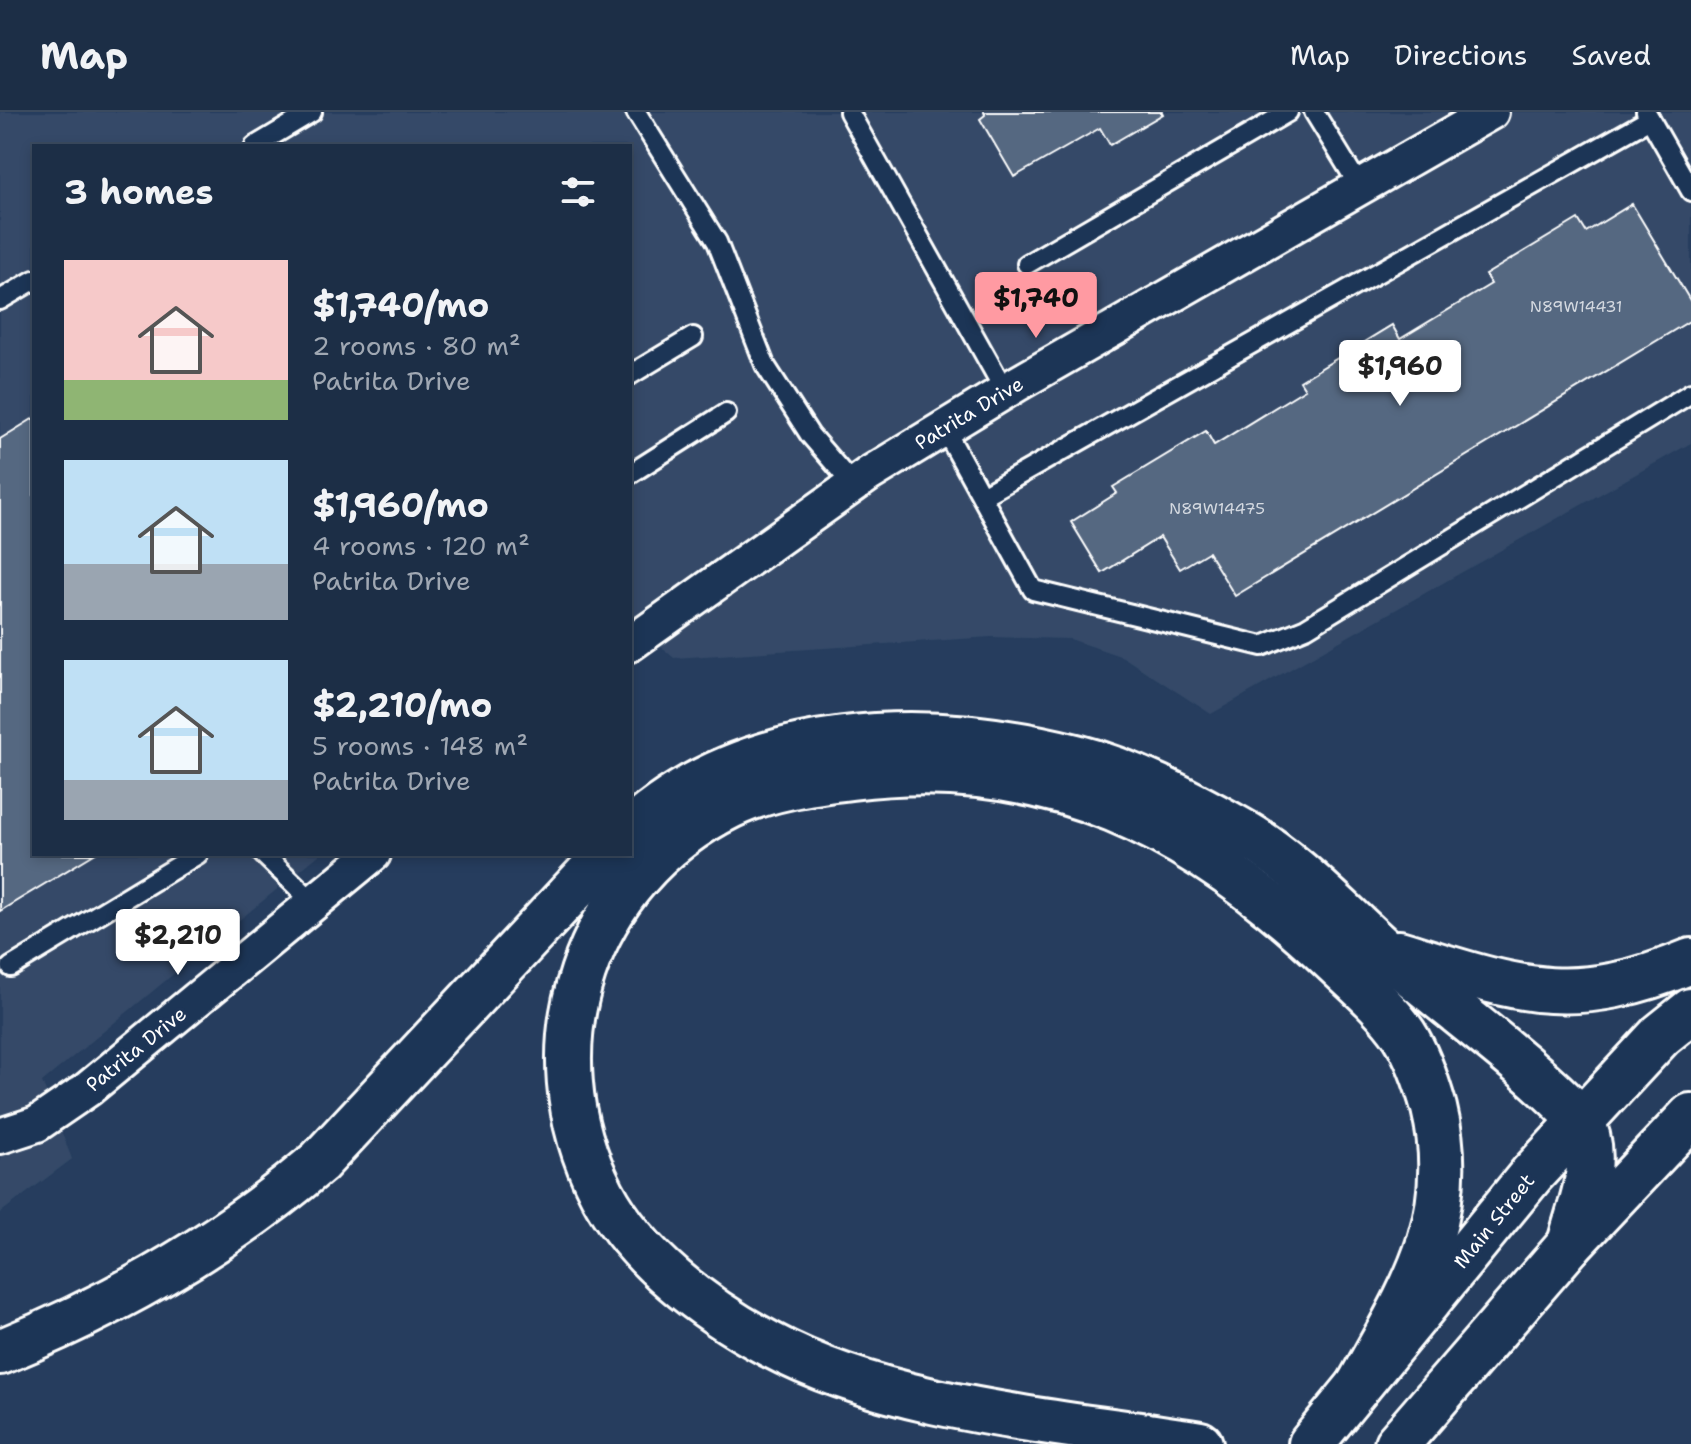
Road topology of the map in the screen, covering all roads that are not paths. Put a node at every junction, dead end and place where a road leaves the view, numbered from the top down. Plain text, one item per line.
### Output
1 (312, 112) edge
2 (636, 112) edge
3 (849, 112) edge
4 (1288, 112) edge
5 (1314, 112) edge
6 (1491, 112) edge
7 (1648, 115) edge
8 (258, 144) edge
9 (1360, 187) junction
10 (1691, 191) edge
11 (1027, 264) dead end
12 (32, 281) edge
13 (0, 300) edge
14 (693, 337) dead end
15 (632, 374) edge
16 (1005, 391) junction
17 (1691, 393) edge
18 (726, 413) dead end
19 (944, 428) junction
20 (632, 473) edge
21 (853, 485) junction
22 (982, 496) junction
23 (633, 637) edge
24 (632, 829) edge
25 (195, 856) edge
26 (265, 856) edge
27 (371, 856) edge
28 (605, 856) edge
29 (314, 903) junction
30 (1380, 947) junction
31 (1691, 961) edge
32 (11, 967) dead end
33 (1691, 1011) edge
34 (1691, 1116) edge
35 (1581, 1120) junction
36 (0, 1136) edge
37 (1570, 1244) junction
38 (0, 1352) edge
39 (1359, 1385) junction
40 (1200, 1444) edge
41 (1311, 1444) edge
42 (1397, 1444) edge

1 - 8 lane
2 - 21 lane
3 - 16 lane
4 - 11 lane
5 - 9 lane
6 - 9 street, Patrita Drive
7 - 10 lane
7 - 22 lane
9 - 16 street, Patrita Drive
12 - 13 lane
14 - 15 lane
16 - 19 street, Patrita Drive
17 - 22 lane
18 - 20 lane
19 - 21 street, Patrita Drive
19 - 22 lane
21 - 23 street, Patrita Drive
24 - 30 main road
25 - 32 lane
26 - 29 lane
27 - 29 street, Patrita Drive
28 - 38 main road
29 - 36 street, Patrita Drive
30 - 31 main road
30 - 35 main road
33 - 35 main road, Main Street
34 - 37 main road
35 - 37 main road
35 - 39 main road, Main Street
37 - 42 main road
39 - 40 main road
39 - 41 main road, Main Street

